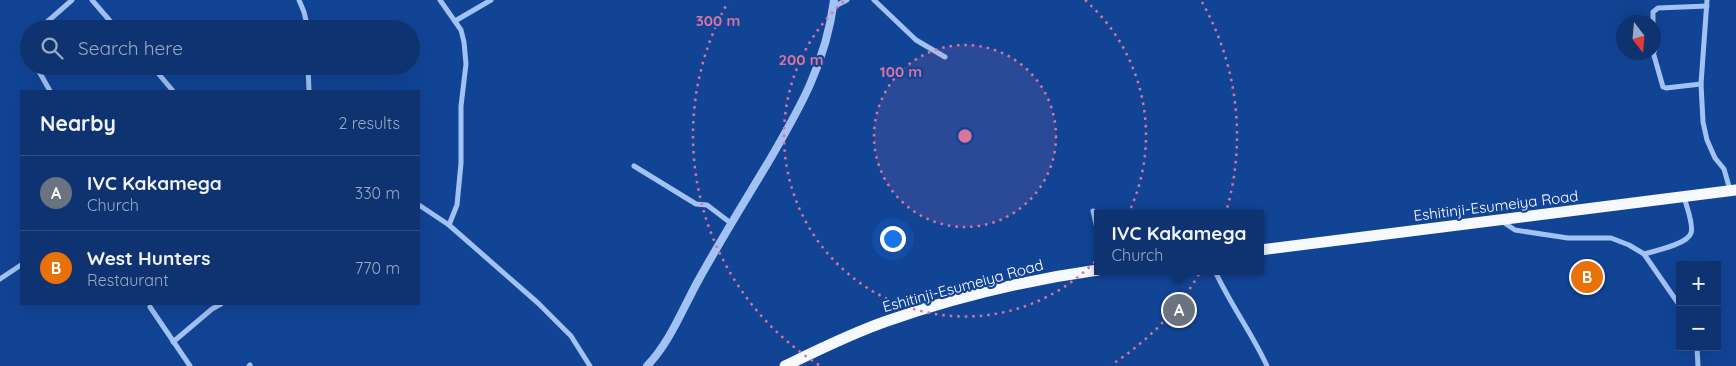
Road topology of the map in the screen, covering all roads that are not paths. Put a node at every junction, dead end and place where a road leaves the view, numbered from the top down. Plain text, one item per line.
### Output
1 (72, 0) edge
2 (92, 0) edge
3 (299, 0) edge
4 (440, 0) edge
5 (492, 0) edge
6 (847, 0) edge
7 (874, 0) edge
8 (1707, 3) edge
9 (833, 4) edge
10 (1653, 15) edge
11 (49, 20) edge
12 (109, 20) edge
13 (306, 20) edge
14 (455, 21) junction
15 (945, 58) dead end
16 (1656, 60) edge
17 (41, 75) edge
18 (160, 75) edge
19 (308, 75) edge
20 (1701, 84) junction
21 (49, 90) edge
22 (172, 90) edge
23 (309, 90) edge
24 (634, 166) dead end
25 (1733, 191) edge
26 (1684, 196) junction
27 (420, 206) edge
28 (1093, 210) dead end
29 (1094, 215) edge
30 (1500, 220) junction
31 (732, 224) junction
32 (449, 225) junction
33 (1264, 250) edge
34 (1644, 254) junction
35 (20, 266) edge
36 (1094, 271) edge
37 (1217, 275) edge
38 (0, 279) edge
39 (1676, 300) edge
40 (211, 306) edge
41 (150, 307) dead end
42 (173, 342) junction
43 (1697, 351) edge
44 (190, 366) edge
45 (590, 366) edge
46 (647, 366) edge
47 (785, 366) edge
48 (1267, 366) edge
49 (1698, 366) edge

1 - 11 street
2 - 12 street
3 - 13 street
4 - 14 street
5 - 14 street
6 - 9 street
7 - 15 street
8 - 10 street
8 - 20 street
9 - 31 street
14 - 32 street
16 - 20 street
17 - 21 street
18 - 22 street
19 - 23 street
20 - 25 street
24 - 31 street
25 - 26 highway, Eshitinji-Esumeiya Road
26 - 30 highway, Eshitinji-Esumeiya Road
26 - 34 street
27 - 32 street
28 - 29 street
30 - 33 highway, Eshitinji-Esumeiya Road
30 - 34 street
31 - 46 street
32 - 45 street
34 - 39 street
35 - 38 street
36 - 47 highway, Eshitinji-Esumeiya Road
37 - 48 street
40 - 42 street
41 - 42 street
42 - 44 street
43 - 49 street

